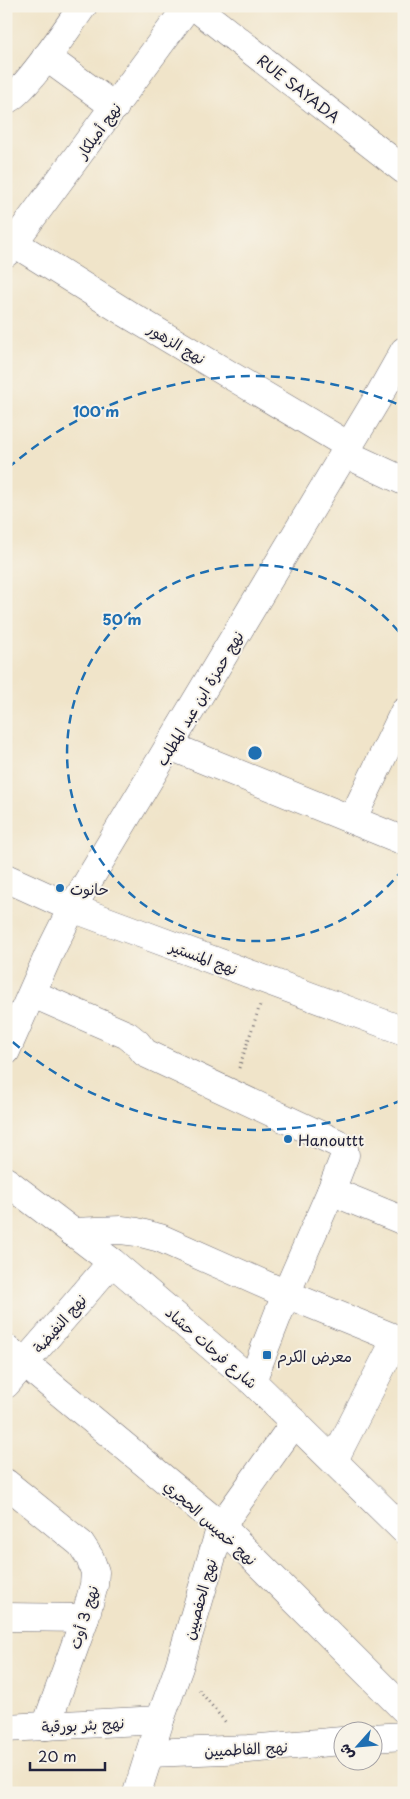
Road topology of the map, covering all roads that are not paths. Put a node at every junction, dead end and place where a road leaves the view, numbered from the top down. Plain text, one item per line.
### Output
1 (82, 6) edge
2 (188, 6) edge
3 (194, 6) edge
4 (46, 57) junction
5 (6, 100) edge
6 (115, 107) junction
7 (404, 170) edge
8 (9, 245) edge
9 (404, 351) edge
10 (346, 449) junction
11 (404, 481) edge
12 (404, 712) edge
13 (170, 746) junction
14 (352, 820) junction
15 (404, 841) edge
16 (6, 878) edge
17 (72, 908) junction
18 (33, 994) junction
19 (404, 1031) edge
20 (6, 1051) edge
21 (6, 1181) edge
22 (331, 1191) junction
23 (404, 1221) edge
24 (72, 1232) junction
25 (112, 1262) junction
26 (286, 1294) junction
27 (400, 1341) edge
28 (15, 1356) edge
29 (252, 1381) junction
30 (6, 1384) edge
31 (295, 1422) junction
32 (334, 1460) junction
33 (6, 1484) edge
34 (221, 1526) junction
35 (404, 1530) edge
36 (6, 1617) edge
37 (85, 1618) junction
38 (404, 1709) edge
39 (160, 1720) junction
40 (46, 1726) junction
41 (6, 1728) edge
42 (404, 1736) edge
43 (382, 1737) edge
44 (332, 1742) edge
45 (150, 1753) junction
46 (137, 1793) edge

1 - 4 street
2 - 6 street, نهج أميلكار
3 - 7 street, RUE SAYADA
4 - 5 street
4 - 6 street
6 - 8 street, نهج أميلكار
8 - 10 street, نهج الزهور
9 - 10 street, نهج حمزة ابن عبد المطلب
10 - 11 street, نهج الزهور
10 - 13 street, نهج حمزة ابن عبد المطلب
12 - 14 street
13 - 14 street
13 - 17 street, نهج حمزة ابن عبد المطلب
14 - 15 street
16 - 17 street, نهج المنستير
17 - 18 street, نهج حمزة ابن عبد المطلب
17 - 19 street, نهج المنستير
18 - 20 street, نهج حمزة ابن عبد المطلب
18 - 22 street
21 - 24 street, شارع فرحات حشاد
22 - 23 street
22 - 26 street
24 - 25 street, شارع فرحات حشاد
24 - 26 street
25 - 28 street, نهج النفيضة
25 - 29 street, شارع فرحات حشاد
26 - 27 street
26 - 29 street
27 - 32 street
28 - 30 street, نهج النفيضة
28 - 34 street, نهج خميس الحجري
29 - 31 street, شارع فرحات حشاد
31 - 32 street, شارع فرحات حشاد
31 - 34 street, نهج الحفصيين
32 - 35 street, شارع فرحات حشاد
33 - 37 street, نهج 3 أوت
34 - 38 street, نهج خميس الحجري
34 - 39 street, نهج الحفصيين
36 - 37 street
37 - 40 street, نهج 3 أوت
39 - 40 street, نهج بئر بورقبة
39 - 45 street, نهج الحفصيين
40 - 41 street, نهج بئر بورقبة
42 - 43 street
44 - 45 street, نهج الفاطميين
45 - 46 street, نهج الحفصيين

